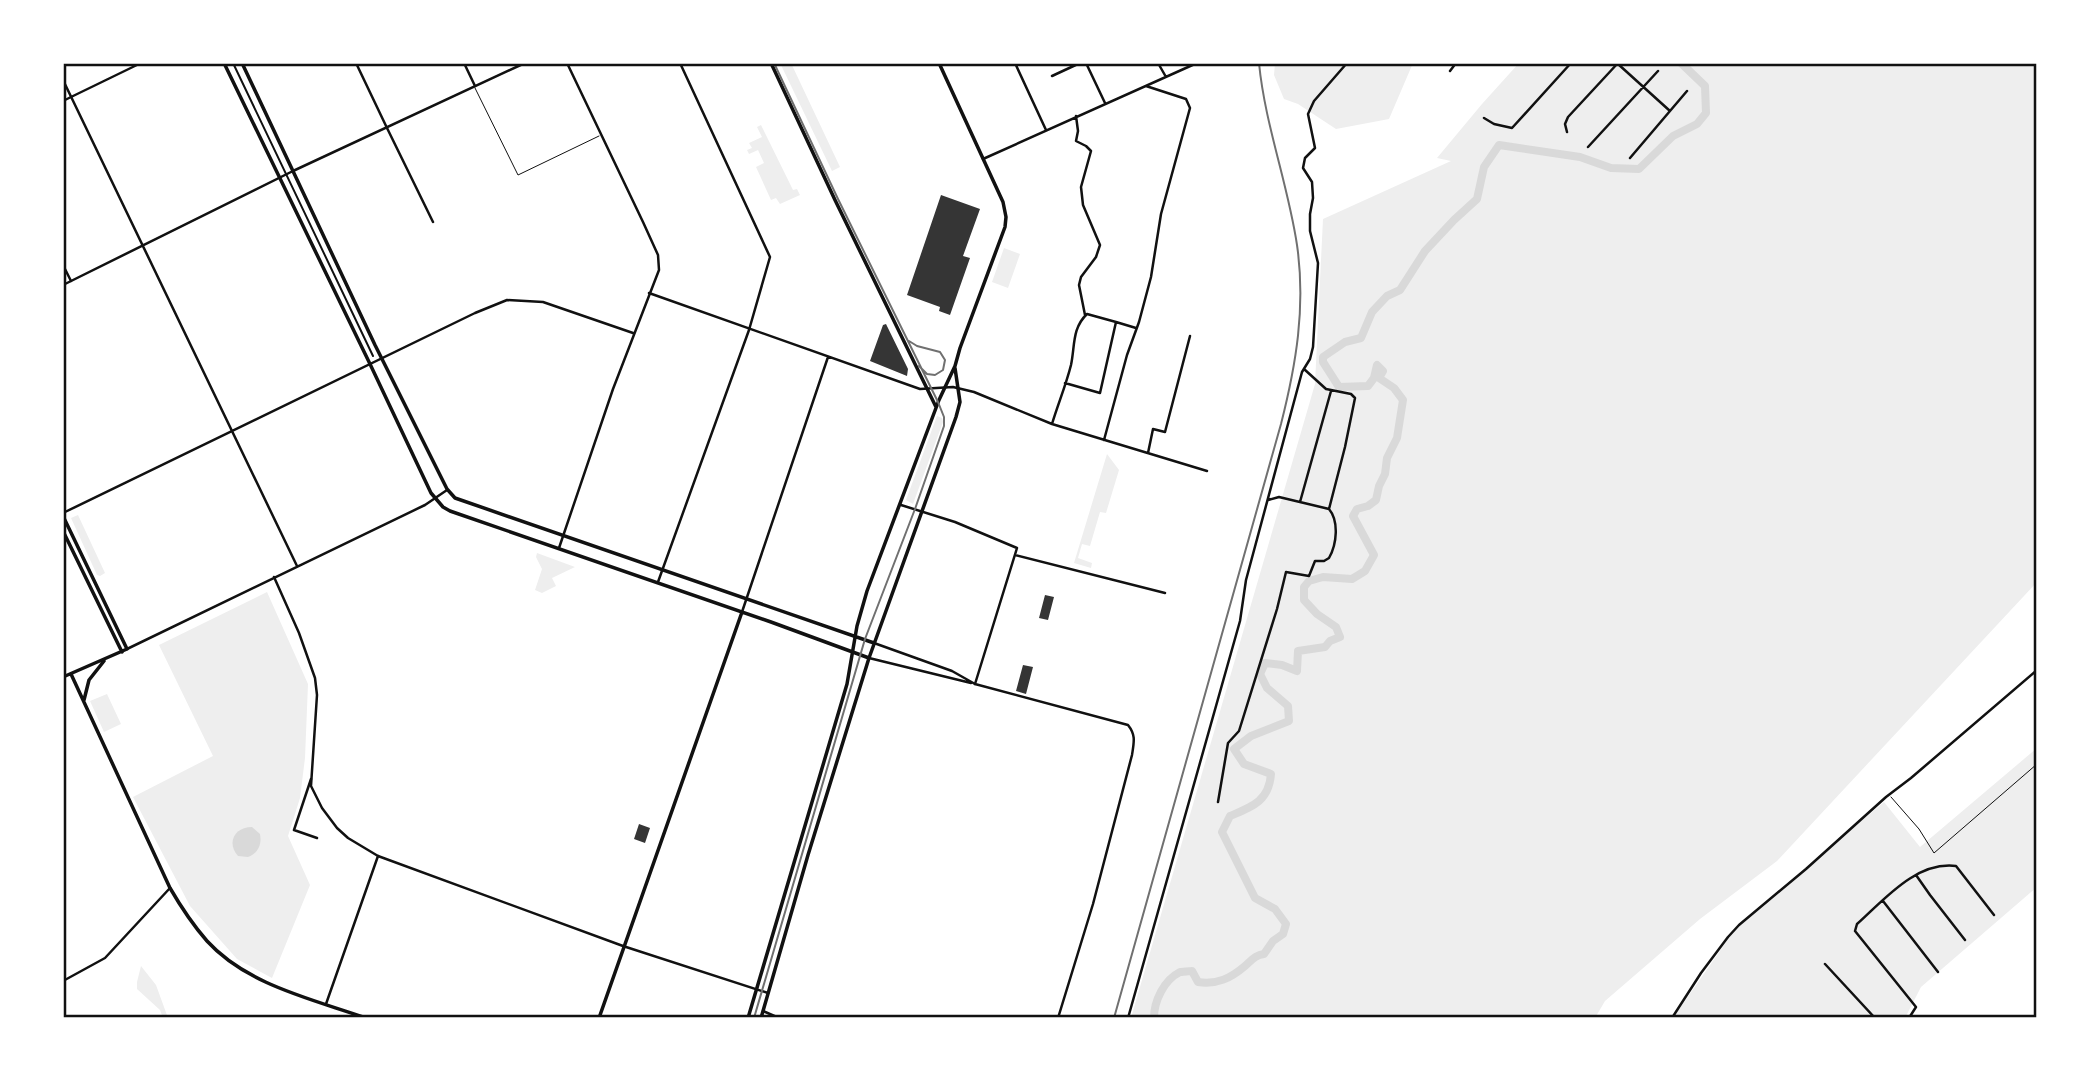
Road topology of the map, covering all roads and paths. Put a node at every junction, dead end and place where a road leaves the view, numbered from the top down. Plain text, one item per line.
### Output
1 (141, 63) edge
2 (224, 63) edge
3 (233, 63) edge
4 (242, 63) edge
5 (356, 63) edge
6 (464, 63) edge
7 (525, 63) edge
8 (567, 63) edge
9 (680, 63) edge
10 (771, 63) edge
11 (939, 63) edge
12 (1015, 63) edge
13 (1080, 63) edge
14 (1086, 63) edge
15 (1158, 63) edge
16 (1198, 63) edge
17 (1346, 63) edge
18 (1456, 63) edge
19 (1571, 63) edge
20 (1618, 63) edge
21 (1450, 71) dead end
22 (1658, 71) dead end
23 (1052, 76) dead end
24 (1166, 77) junction
25 (63, 80) edge
26 (475, 86) junction
27 (1146, 86) junction
28 (1643, 87) junction
29 (1687, 91) dead end
30 (71, 97) junction
31 (63, 101) edge
32 (1105, 103) junction
33 (1670, 111) junction
34 (1076, 116) junction
35 (1484, 118) dead end
36 (387, 128) junction
37 (1046, 130) junction
38 (1567, 132) dead end
39 (601, 135) junction
40 (1588, 147) dead end
41 (1630, 158) dead end
42 (983, 159) junction
43 (293, 171) junction
44 (287, 174) junction
45 (280, 178) junction
46 (433, 222) dead end
47 (142, 246) junction
48 (63, 265) edge
49 (71, 281) junction
50 (63, 285) edge
51 (649, 293) junction
52 (1085, 316) junction
53 (1116, 322) junction
54 (1137, 328) junction
55 (750, 330) junction
56 (633, 333) junction
57 (1190, 336) dead end
58 (373, 356) dead end
59 (828, 357) junction
60 (382, 359) junction
61 (370, 364) junction
62 (955, 366) junction
63 (1303, 369) junction
64 (1065, 383) junction
65 (944, 387) junction
66 (958, 388) junction
67 (928, 390) junction
68 (1331, 391) junction
69 (936, 407) junction
70 (1052, 424) junction
71 (232, 431) junction
72 (1104, 441) junction
73 (1148, 454) junction
74 (1207, 471) dead end
75 (447, 489) junction
76 (434, 498) junction
77 (1267, 501) junction
78 (1300, 502) junction
79 (901, 505) junction
80 (1329, 509) junction
81 (922, 511) junction
82 (63, 514) edge
83 (63, 531) edge
84 (563, 534) junction
85 (559, 548) junction
86 (1015, 555) junction
87 (297, 566) junction
88 (663, 571) junction
89 (274, 578) junction
90 (658, 582) junction
91 (1165, 593) dead end
92 (746, 598) junction
93 (742, 612) junction
94 (856, 636) junction
95 (874, 643) junction
96 (127, 649) junction
97 (121, 652) junction
98 (854, 652) junction
99 (869, 658) junction
100 (105, 660) junction
101 (2037, 670) edge
102 (71, 674) junction
103 (63, 677) edge
104 (975, 684) junction
105 (84, 702) junction
106 (2037, 764) edge
107 (311, 779) junction
108 (1889, 795) junction
109 (1218, 802) dead end
110 (317, 838) dead end
111 (378, 856) junction
112 (1916, 875) junction
113 (170, 888) junction
114 (1883, 901) junction
115 (1994, 915) dead end
116 (1965, 940) dead end
117 (623, 946) junction
118 (1825, 964) dead end
119 (1938, 972) dead end
120 (63, 981) edge
121 (755, 989) junction
122 (768, 993) junction
123 (326, 1004) junction
124 (763, 1011) junction
125 (777, 1017) edge
126 (366, 1018) edge
127 (599, 1018) edge
128 (748, 1018) edge
129 (761, 1018) edge
130 (1058, 1018) edge
131 (1128, 1018) edge
132 (1672, 1018) edge
133 (1875, 1018) edge
134 (1909, 1018) edge

1 - 30 street
2 - 45 main road
3 - 44 street
4 - 43 main road
5 - 36 street
6 - 26 street
7 - 26 street
8 - 39 street
9 - 55 street
10 - 67 main road
11 - 42 main road
12 - 37 street
13 - 23 street
14 - 32 street
15 - 24 street
16 - 24 street
17 - 63 street
18 - 21 street
19 - 35 street
20 - 28 street
20 - 38 street
22 - 28 street
24 - 27 street
25 - 30 street
26 - 36 street
26 - 39 lane
27 - 32 street
27 - 54 street
28 - 33 street
28 - 40 street
29 - 33 street
30 - 31 street
30 - 47 street
32 - 34 street
33 - 41 street
34 - 37 street
34 - 52 street
36 - 43 street
36 - 46 street
37 - 42 street
39 - 51 street
42 - 62 main road
43 - 44 street
43 - 60 main road
44 - 45 street
44 - 58 street
45 - 47 street
45 - 61 main road
47 - 49 street
47 - 71 street
48 - 49 street
49 - 50 street
51 - 55 street
51 - 56 street
52 - 53 street
52 - 64 street
53 - 54 street
53 - 64 street
54 - 72 street
55 - 59 street
55 - 88 street
56 - 60 street
56 - 84 street
57 - 73 street
59 - 67 street
59 - 92 street
60 - 61 street
60 - 75 main road
61 - 71 street
61 - 76 main road
62 - 65 main road
62 - 66 main road
63 - 68 street
63 - 77 street
64 - 70 street
65 - 66 street
65 - 67 street
65 - 69 main road
66 - 70 street
66 - 81 main road
67 - 69 main road
68 - 78 street
68 - 80 street
69 - 79 main road
70 - 72 street
71 - 82 street
71 - 87 street
72 - 73 street
73 - 74 street
75 - 76 street
75 - 84 main road
76 - 85 main road
76 - 87 street
77 - 78 street
77 - 131 street
78 - 80 street
79 - 81 street
79 - 94 main road
80 - 109 street
81 - 86 street
81 - 95 main road
82 - 96 main road
83 - 97 main road
84 - 85 street
84 - 88 main road
85 - 90 main road
86 - 91 street
86 - 104 street
87 - 89 street
88 - 90 street
88 - 92 main road
89 - 96 street
89 - 107 street
90 - 93 main road
92 - 93 street
92 - 94 main road
93 - 98 main road
93 - 117 main road
94 - 95 main road
94 - 98 main road
95 - 99 main road
95 - 104 street
96 - 97 main road
97 - 100 main road
98 - 99 main road
98 - 121 main road
99 - 104 street
99 - 122 main road
100 - 102 main road
100 - 105 main road
101 - 108 street
102 - 103 main road
102 - 105 main road
104 - 130 street
105 - 113 main road
106 - 108 lane
107 - 110 street
107 - 111 street
108 - 132 street
111 - 117 street
111 - 123 street
112 - 114 street
112 - 115 street
112 - 116 street
113 - 120 street
113 - 123 main road
114 - 119 street
114 - 134 street
117 - 121 street
117 - 127 main road
118 - 133 street
121 - 122 street
121 - 128 main road
122 - 124 main road
123 - 126 main road
124 - 125 street
124 - 129 main road
125 - 129 street

